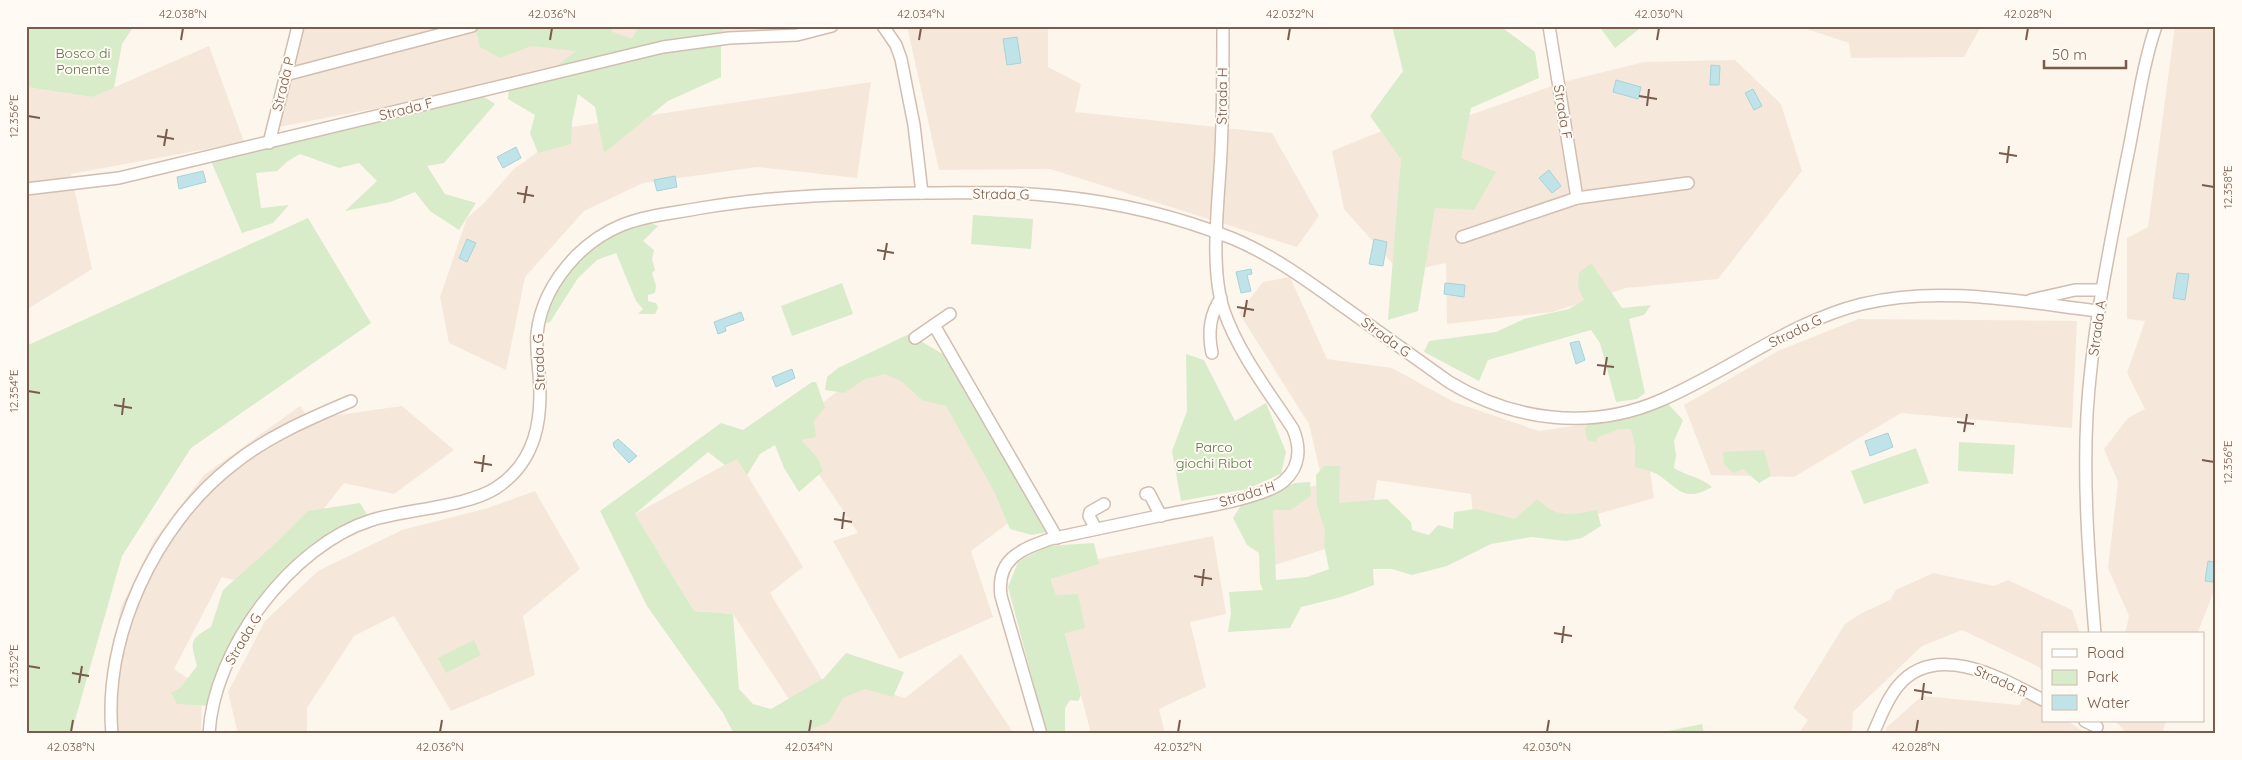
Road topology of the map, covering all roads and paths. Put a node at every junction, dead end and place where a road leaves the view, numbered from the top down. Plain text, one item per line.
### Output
1 (298, 26) edge
2 (472, 26) edge
3 (832, 26) edge
4 (883, 26) edge
5 (1223, 26) edge
6 (1549, 26) edge
7 (2156, 26) edge
8 (788, 31) edge
9 (286, 75) junction
10 (269, 142) junction
11 (1688, 183) dead end
12 (26, 189) edge
13 (922, 194) junction
14 (1577, 198) junction
15 (1218, 233) junction
16 (1462, 236) dead end
17 (2102, 290) junction
18 (1221, 298) junction
19 (2027, 301) junction
20 (2099, 311) junction
21 (950, 314) dead end
22 (934, 325) junction
23 (915, 338) dead end
24 (1212, 353) dead end
25 (351, 401) dead end
26 (1146, 494) dead end
27 (1104, 504) dead end
28 (1161, 516) junction
29 (1096, 529) junction
30 (1057, 538) junction
31 (2095, 632) edge
32 (2042, 700) edge
33 (112, 734) edge
34 (210, 734) edge
35 (1041, 734) edge
36 (1873, 734) edge

1 - 9 street, Strada P
2 - 9 street
3 - 8 street, Strada F
4 - 13 street
5 - 15 street, Strada H
6 - 14 street, Strada F
7 - 17 street, Strada A
8 - 10 street, Strada F
9 - 10 street, Strada P
10 - 12 street, Strada F
11 - 14 street
13 - 15 street, Strada G
13 - 34 street, Strada G
14 - 16 street
15 - 18 street, Strada H
15 - 19 street, Strada G
17 - 19 street, Strada G
17 - 20 street, Strada A
18 - 24 street
18 - 28 street, Strada H
19 - 20 street, Strada G
20 - 31 street, Strada A
21 - 22 street
22 - 23 street
22 - 30 street
25 - 33 street
26 - 28 street
27 - 29 street
28 - 29 street, Strada H
29 - 30 street, Strada H
30 - 35 street, Strada H
32 - 36 street, Strada R

